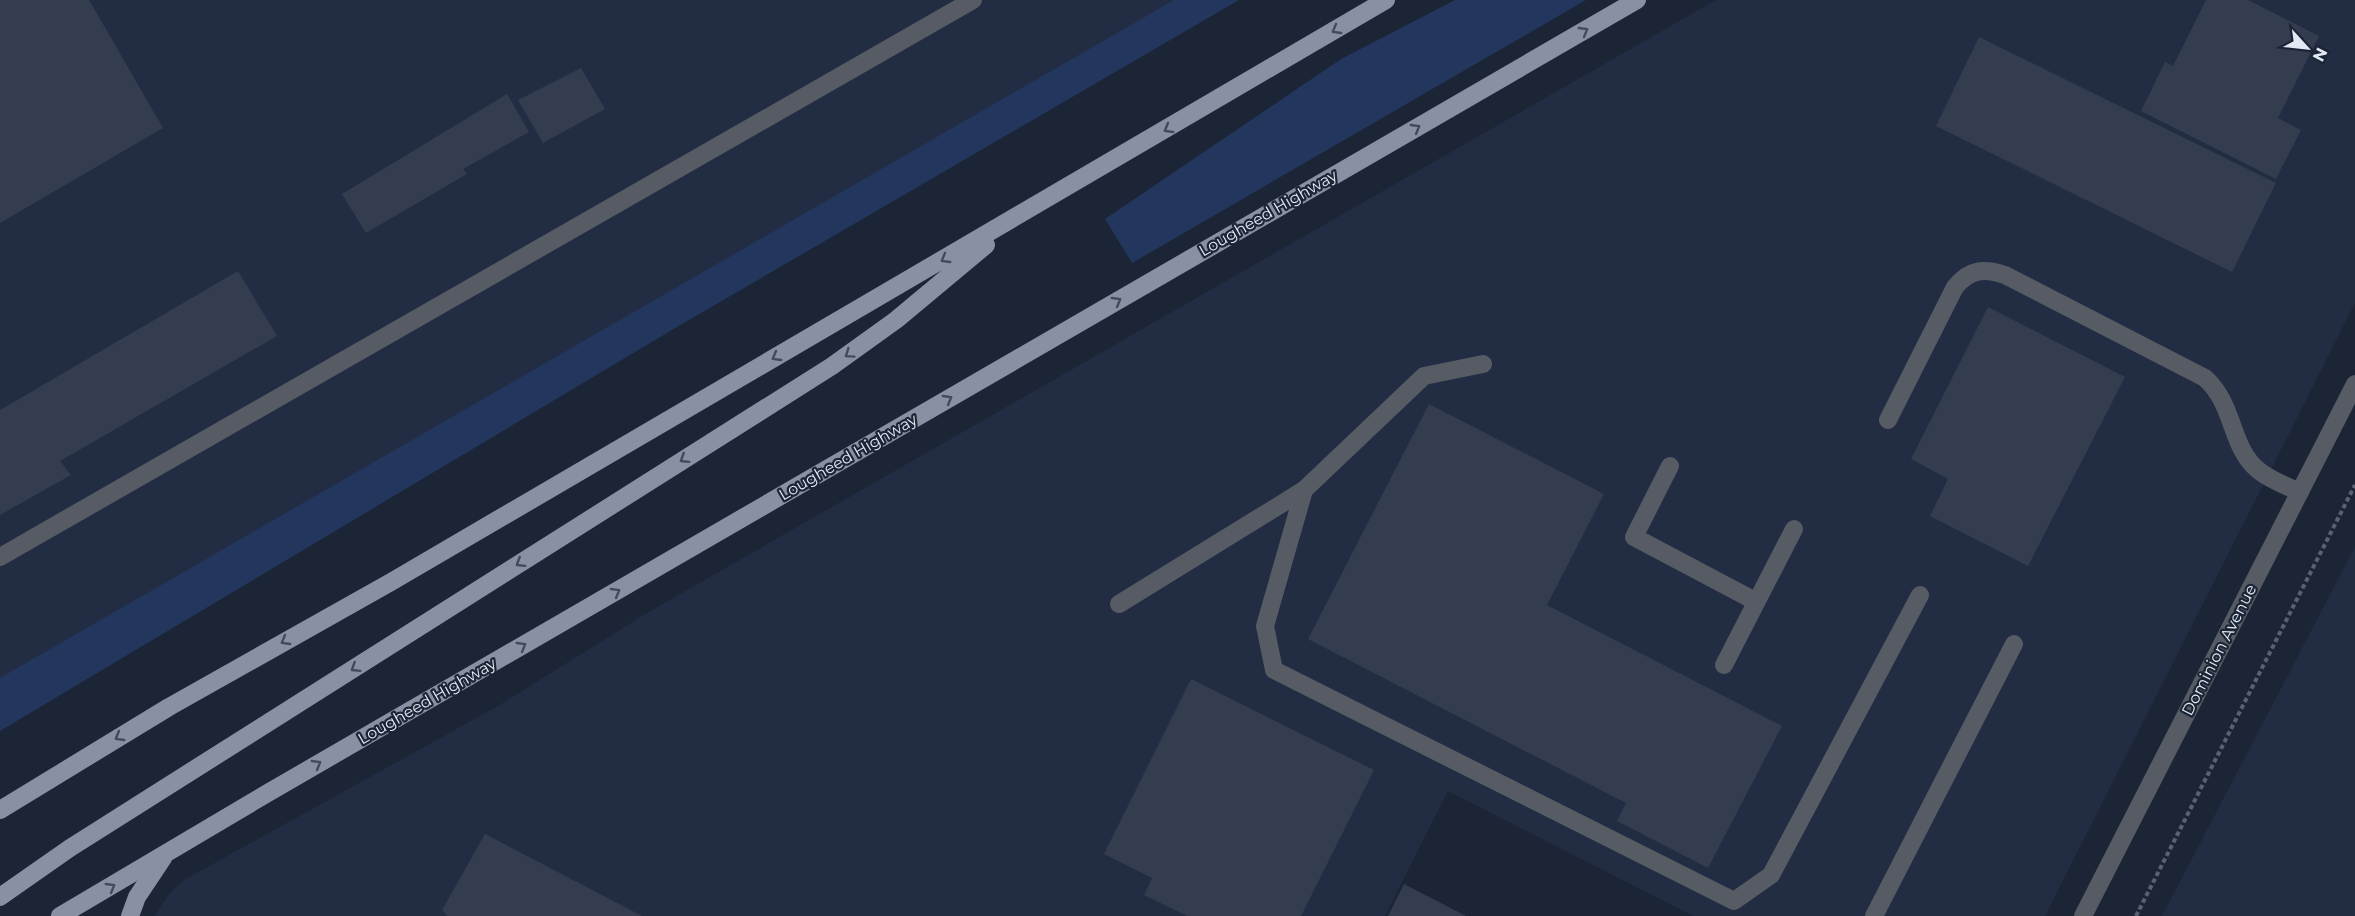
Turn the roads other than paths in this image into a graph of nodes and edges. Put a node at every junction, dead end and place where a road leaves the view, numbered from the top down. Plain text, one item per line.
1 (973, 0) edge
2 (1386, 0) edge
3 (1637, 0) edge
4 (1023, 214) junction
5 (1483, 364) dead end
6 (2355, 384) edge
7 (1888, 420) dead end
8 (1670, 466) dead end
9 (1304, 490) junction
10 (2300, 492) junction
11 (1794, 529) dead end
12 (0, 557) edge
13 (1920, 595) dead end
14 (1755, 601) junction
15 (1119, 603) dead end
16 (2014, 644) dead end
17 (1724, 665) dead end
18 (0, 810) edge
19 (165, 855) junction
20 (0, 897) edge
21 (60, 916) edge
22 (130, 916) edge
23 (1874, 916) edge
24 (2083, 916) edge

1 - 12 street
2 -> 4 main road
19 -> 3 main road, Lougheed Highway
4 -> 18 main road
4 -> 20 main road
5 - 9 street
6 - 10 street, Dominion Avenue
7 - 10 street
8 - 14 street
9 - 13 street
9 - 15 street
10 - 24 street, Dominion Avenue
11 - 14 street
14 - 17 street
16 - 23 street
21 -> 19 main road, Lougheed Highway
19 - 22 main road

